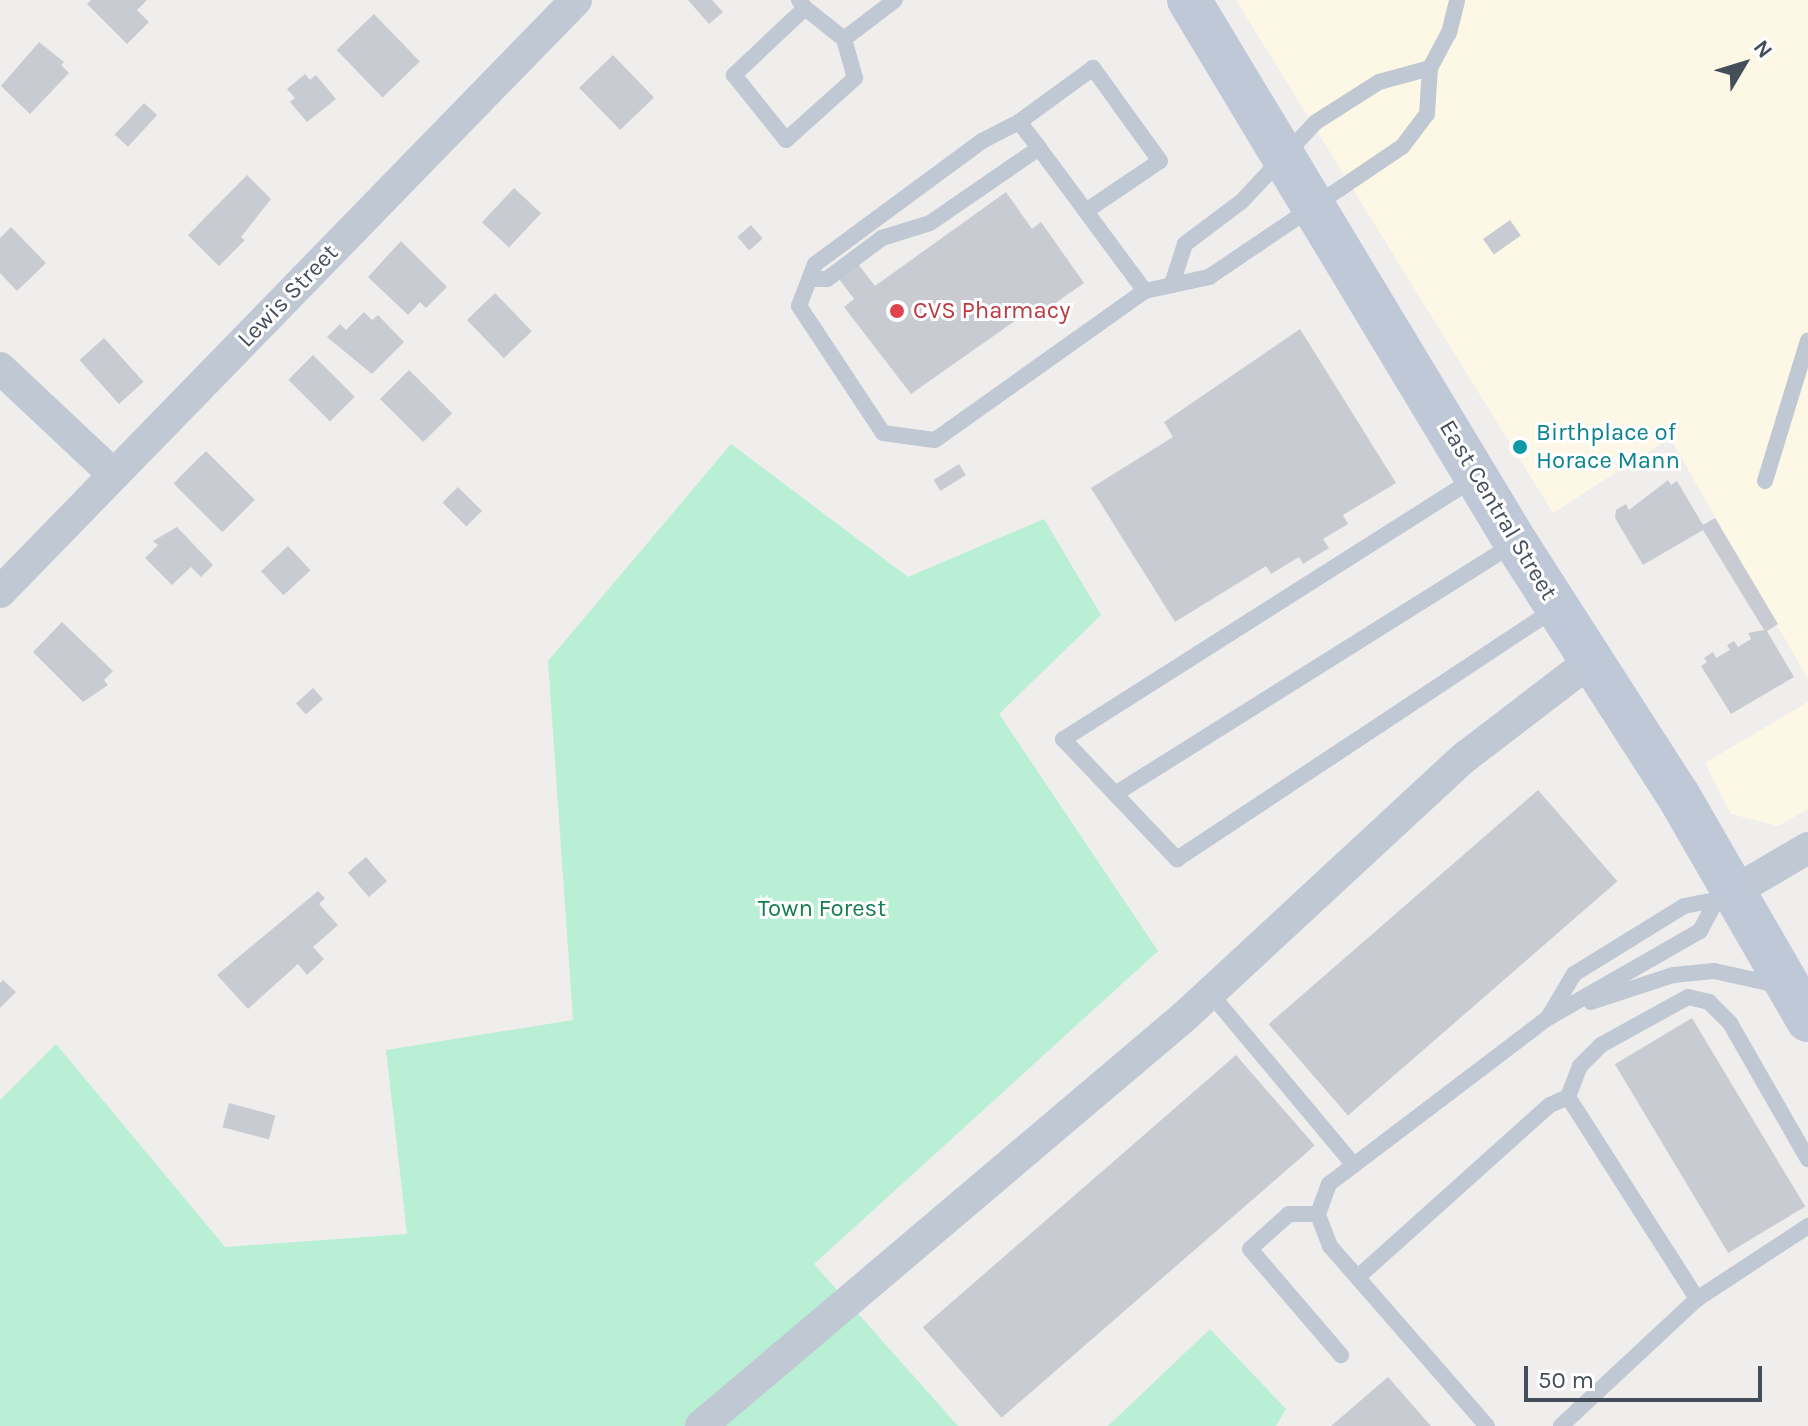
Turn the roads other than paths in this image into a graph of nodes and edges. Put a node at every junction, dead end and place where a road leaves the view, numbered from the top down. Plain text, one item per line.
1 (576, 0) edge
2 (895, 0) edge
3 (1189, 0) edge
4 (1457, 0) edge
5 (802, 4) edge
6 (844, 39) junction
7 (1430, 68) junction
8 (1019, 122) junction
9 (1039, 148) junction
10 (1284, 152) junction
11 (1316, 204) junction
12 (1086, 211) junction
13 (813, 279) junction
14 (1172, 284) junction
15 (1145, 291) junction
16 (1808, 340) edge
17 (0, 368) edge
18 (114, 475) junction
19 (1477, 477) junction
20 (1765, 481) dead end
21 (1516, 543) junction
22 (0, 592) edge
23 (1557, 608) junction
24 (1592, 660) junction
25 (1115, 794) junction
26 (1808, 848) edge
27 (1725, 896) junction
28 (1210, 993) junction
29 (1799, 1004) edge
30 (1548, 1018) junction
31 (1568, 1097) junction
32 (1808, 1159) edge
33 (1354, 1165) junction
34 (1318, 1214) junction
35 (1808, 1226) edge
36 (1358, 1277) junction
37 (1697, 1299) junction
38 (1341, 1355) dead end
39 (701, 1426) edge
40 (1487, 1426) edge
41 (1561, 1426) edge

1 - 18 street, Lewis Street
2 - 6 lane
3 - 10 main road, East Central Street
4 - 7 lane
5 - 6 lane
5 - 6 lane
7 - 10 lane
7 - 11 lane
8 - 9 lane
8 - 12 lane
8 - 13 lane
9 - 12 lane
9 - 13 lane
10 - 11 main road, East Central Street
10 - 14 lane
11 - 14 lane
11 - 19 main road, East Central Street
12 - 15 lane
13 - 15 lane
14 - 15 lane
16 - 20 lane
17 - 18 street
18 - 22 street, Lewis Street
19 - 21 main road, East Central Street
19 - 25 lane
21 - 23 main road, East Central Street
21 - 25 lane
23 - 24 main road, East Central Street
23 - 25 lane
24 - 27 main road, East Central Street
24 - 28 street
26 - 27 street
27 - 29 main road, East Central Street
27 - 30 lane
27 - 30 lane
28 - 33 lane
28 - 39 street
29 - 30 lane
30 - 33 lane
31 - 32 lane
31 - 36 lane
31 - 37 lane
33 - 34 lane
34 - 36 lane
34 - 38 lane
35 - 37 lane
36 - 40 lane
37 - 41 lane

